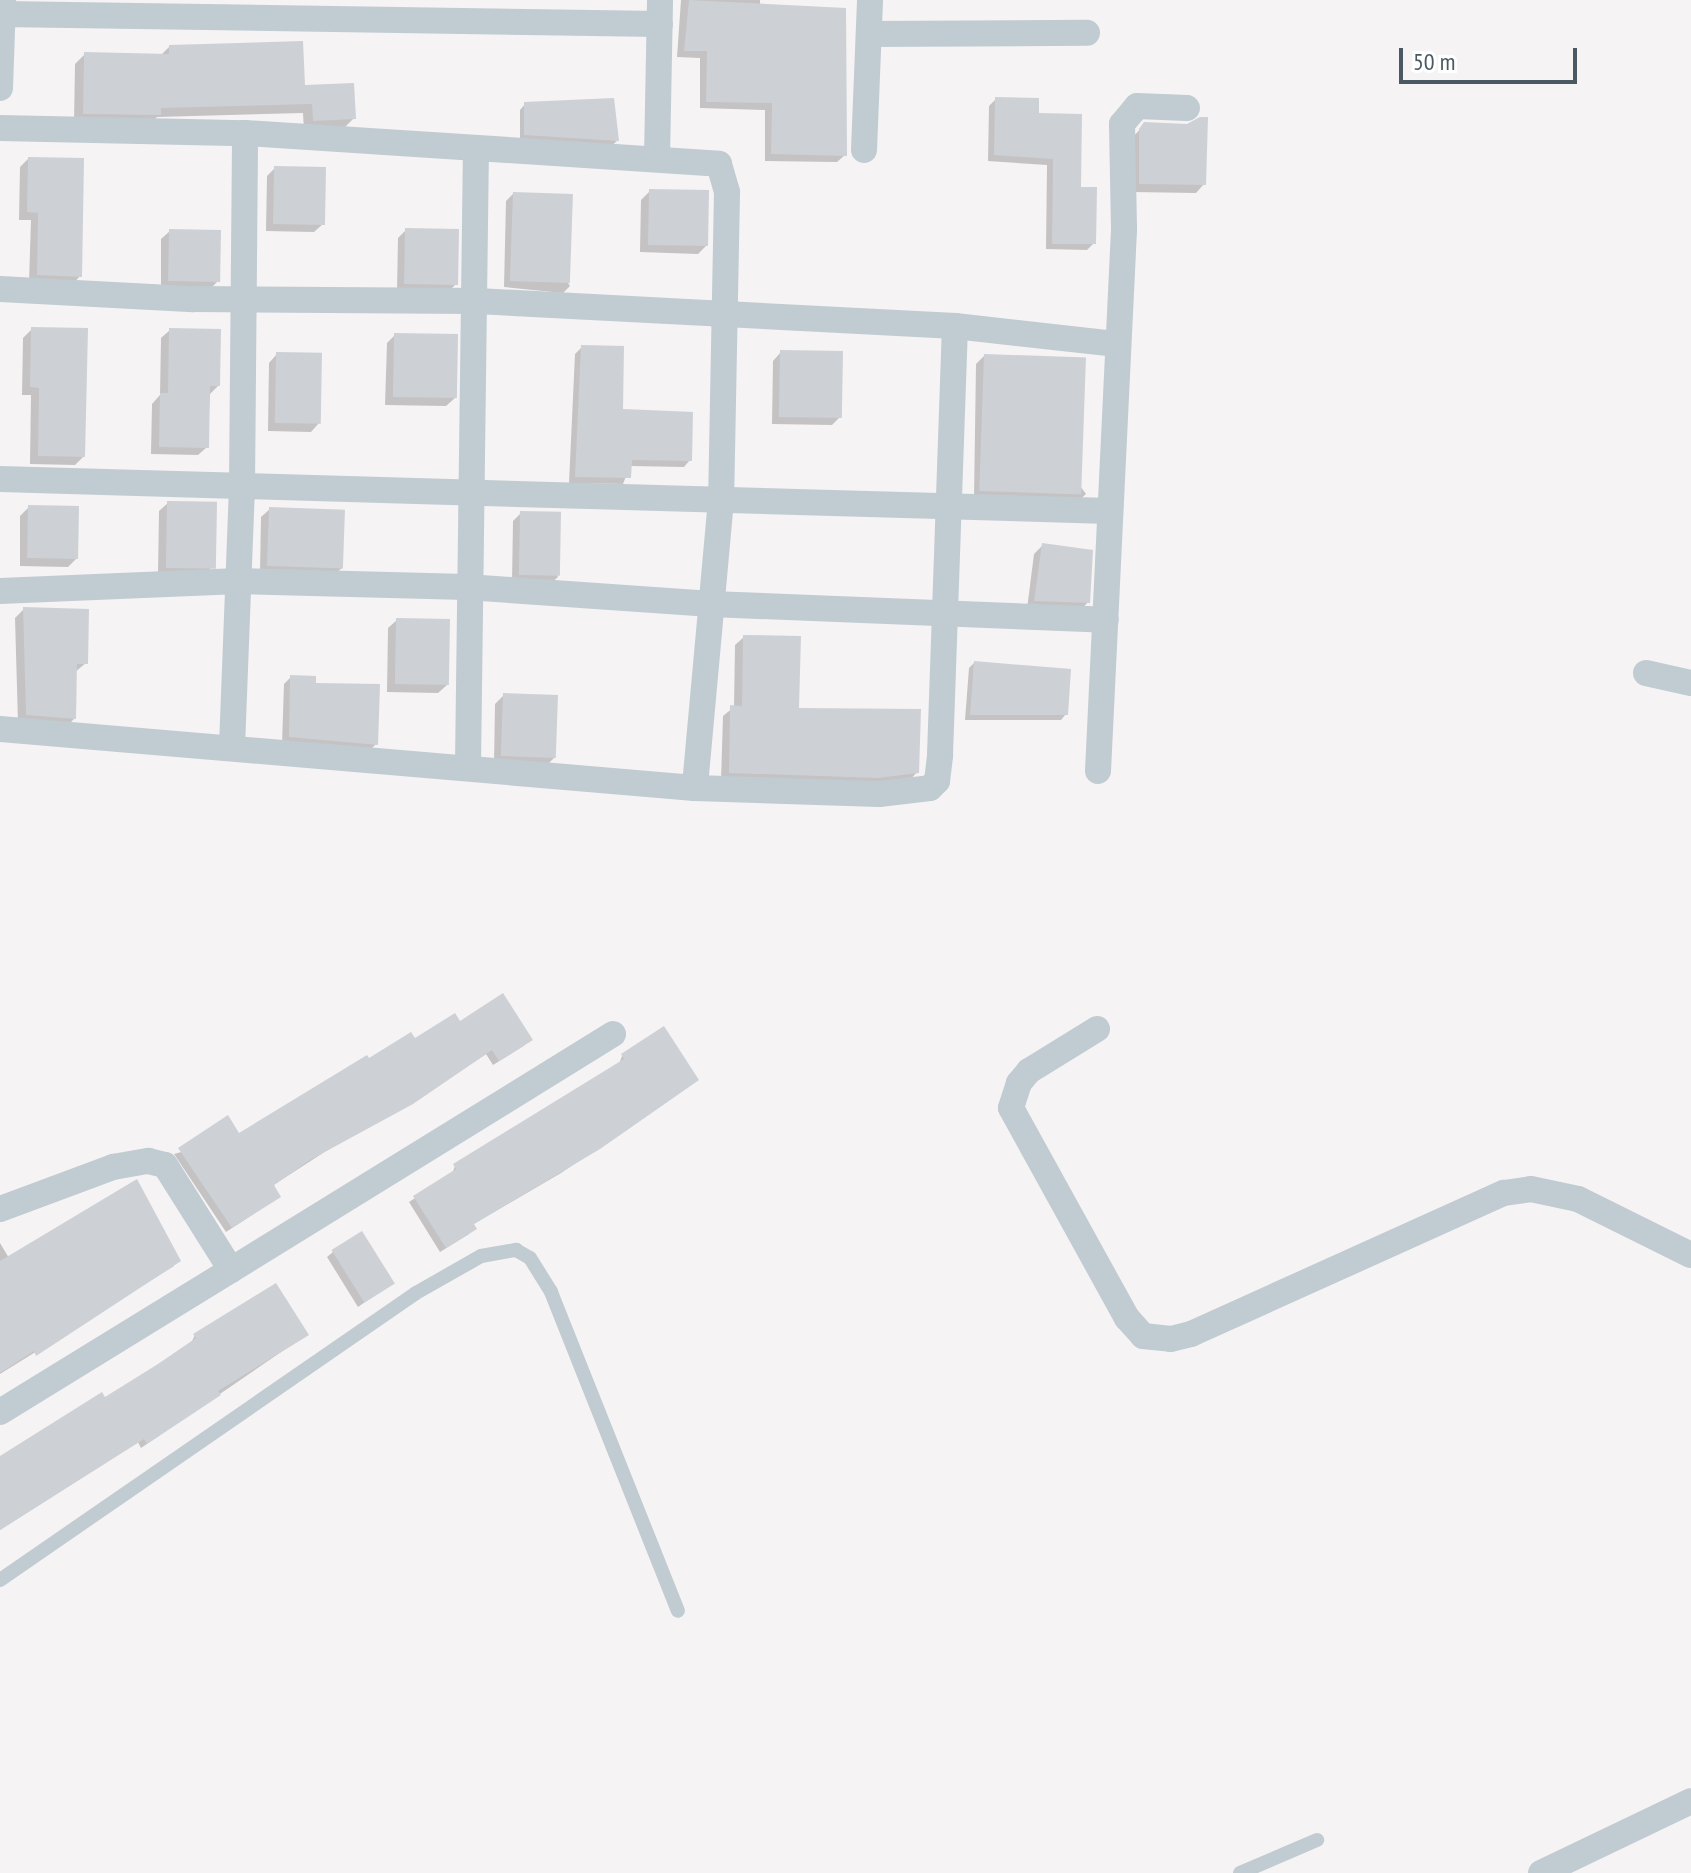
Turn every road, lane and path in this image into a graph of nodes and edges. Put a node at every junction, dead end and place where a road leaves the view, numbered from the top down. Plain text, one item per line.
1 (870, 0) edge
2 (2, 7) edge
3 (660, 12) edge
4 (1087, 33) dead end
5 (869, 34) junction
6 (0, 88) edge
7 (1187, 108) dead end
8 (0, 128) edge
9 (245, 133) junction
10 (476, 148) junction
11 (864, 150) dead end
12 (657, 158) junction
13 (0, 289) edge
14 (241, 300) junction
15 (477, 301) junction
16 (722, 315) junction
17 (955, 326) junction
18 (1115, 344) junction
19 (0, 479) edge
20 (242, 486) junction
21 (472, 493) junction
22 (721, 500) junction
23 (947, 506) junction
24 (1110, 511) junction
25 (239, 581) junction
26 (467, 587) junction
27 (0, 591) edge
28 (711, 604) junction
29 (946, 614) junction
30 (1106, 620) junction
31 (1646, 673) dead end
32 (1691, 683) edge
33 (0, 729) edge
34 (232, 747) junction
35 (468, 765) junction
36 (1098, 771) dead end
37 (695, 788) junction
38 (1097, 1029) dead end
39 (613, 1034) dead end
40 (0, 1209) edge
41 (1691, 1255) edge
42 (231, 1270) junction
43 (0, 1412) edge
44 (0, 1580) edge
45 (678, 1611) dead end
46 (1691, 1801) edge
47 (1317, 1840) dead end
48 (1240, 1873) edge
49 (1541, 1873) edge

1 - 5 street
2 - 3 street
2 - 6 street
3 - 12 street
4 - 5 street
5 - 11 street
7 - 18 street
8 - 9 street
9 - 10 street
9 - 14 street
10 - 12 street
10 - 15 street
12 - 16 street
13 - 14 street
14 - 15 street
14 - 20 street
15 - 16 street
15 - 21 street
16 - 17 street
16 - 22 street
17 - 18 street
17 - 23 street
18 - 24 street
19 - 20 street
20 - 21 street
20 - 25 street
21 - 22 street
21 - 26 street
22 - 23 street
22 - 28 street
23 - 24 street
23 - 29 street
24 - 30 street
25 - 26 street
25 - 27 street
25 - 34 street
26 - 28 street
26 - 35 street
28 - 29 street
28 - 37 street
29 - 30 street
29 - 37 street
30 - 36 street
31 - 32 street
33 - 34 street
34 - 35 street
35 - 37 street
38 - 41 street
39 - 42 street
40 - 42 street
42 - 43 street
44 - 45 lane
46 - 49 street
47 - 48 lane

